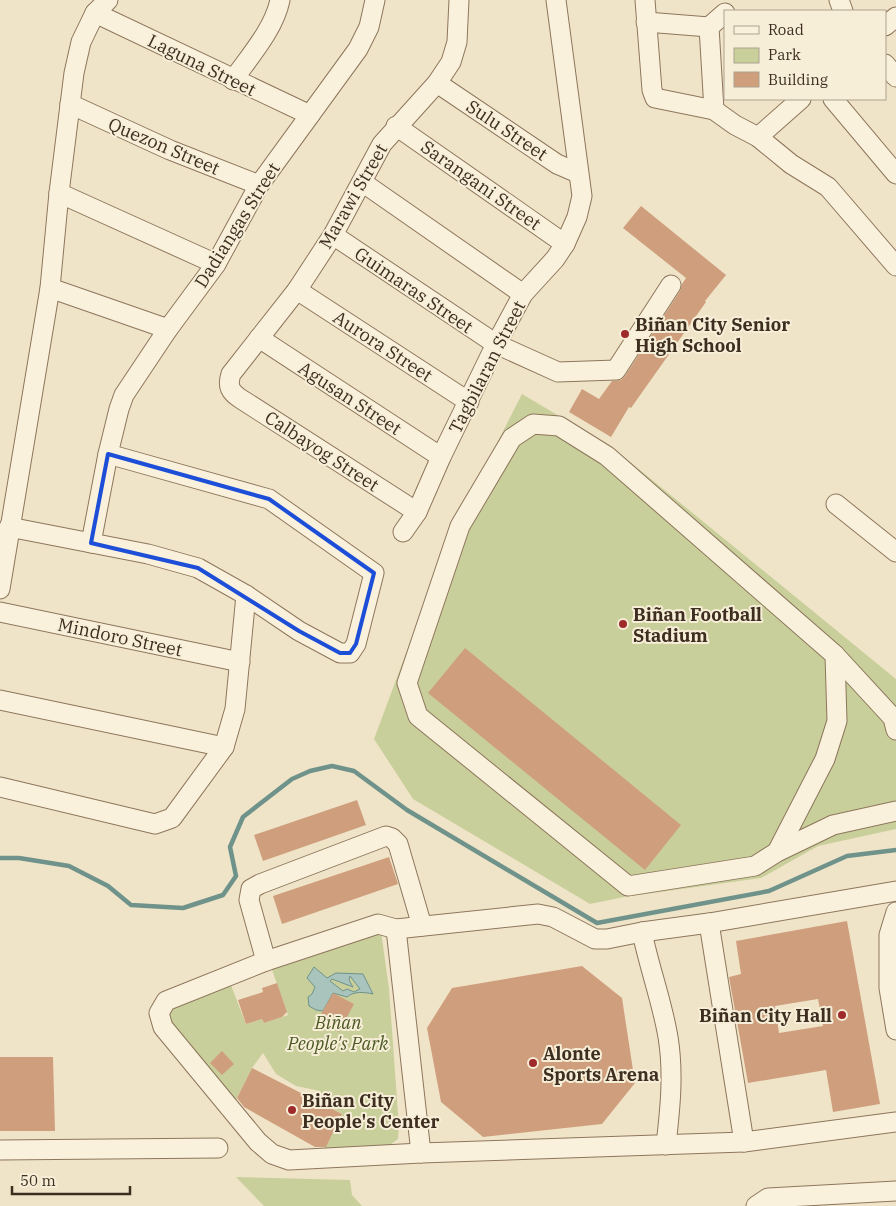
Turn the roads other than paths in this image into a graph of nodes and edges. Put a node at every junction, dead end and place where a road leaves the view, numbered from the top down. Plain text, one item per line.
1 (280, 0) edge
2 (375, 0) edge
3 (459, 0) edge
4 (556, 0) edge
5 (645, 0) edge
6 (102, 7) edge
7 (727, 10) edge
8 (738, 10) edge
9 (724, 13) edge
10 (896, 17) edge
11 (646, 22) junction
12 (886, 25) edge
13 (709, 27) junction
14 (886, 65) edge
15 (896, 77) edge
16 (233, 80) junction
17 (438, 83) junction
18 (800, 100) edge
19 (834, 100) edge
20 (70, 104) junction
21 (714, 110) junction
22 (310, 115) junction
23 (396, 126) junction
24 (758, 137) junction
25 (578, 173) junction
26 (896, 174) edge
27 (362, 182) junction
28 (258, 185) junction
29 (59, 193) junction
30 (332, 235) junction
31 (565, 244) junction
32 (216, 264) junction
33 (896, 266) edge
34 (671, 285) dead end
35 (50, 288) junction
36 (297, 290) junction
37 (524, 294) junction
38 (168, 329) junction
39 (259, 338) junction
40 (496, 344) junction
41 (229, 388) joint
42 (469, 402) junction
43 (108, 454) junction
44 (441, 457) junction
45 (836, 504) dead end
46 (417, 512) junction
47 (9, 527) junction
48 (403, 532) dead end
49 (91, 543) junction
50 (896, 552) edge
51 (0, 588) edge
52 (246, 595) junction
53 (0, 612) edge
54 (835, 654) junction
55 (240, 662) junction
56 (0, 700) edge
57 (896, 730) edge
58 (224, 747) junction
59 (0, 787) edge
60 (896, 811) edge
61 (777, 852) junction
62 (896, 892) edge
63 (896, 912) edge
64 (709, 923) junction
65 (422, 926) junction
66 (396, 929) junction
67 (642, 932) junction
68 (266, 961) junction
69 (896, 1030) edge
70 (896, 1122) edge
71 (744, 1142) junction
72 (666, 1145) junction
73 (218, 1148) dead end
74 (0, 1150) edge
75 (421, 1153) junction
76 (896, 1191) edge
77 (756, 1206) edge

1 - 16 street
2 - 22 street, Dadiangas Street
3 - 17 street, Marawi Street
4 - 25 street, Tagbilaran Street
5 - 11 street
6 - 16 street, Laguna Street
6 - 20 street
7 - 8 street
9 - 13 street
10 - 12 street
11 - 13 street
11 - 21 street
13 - 21 street
14 - 15 street
16 - 22 street, Laguna Street
17 - 23 street, Marawi Street
17 - 25 street, Sulu Street
18 - 24 street
19 - 26 street
20 - 28 street, Quezon Street
20 - 29 street
21 - 24 street
22 - 28 street, Dadiangas Street
23 - 27 street, Marawi Street
23 - 31 street, Sarangani Street
24 - 33 street
25 - 31 street, Tagbilaran Street
27 - 30 street, Marawi Street
27 - 37 street
28 - 32 street, Dadiangas Street
29 - 32 street
29 - 35 street
30 - 36 street, Marawi Street
30 - 40 street, Guimaras Street
31 - 37 street, Tagbilaran Street
32 - 38 street, Dadiangas Street
34 - 40 street, Guimaras Street
35 - 38 street
35 - 47 street
36 - 39 street, Marawi Street
36 - 42 street, Aurora Street
37 - 40 street, Tagbilaran Street
38 - 43 street, Dadiangas Street
39 - 41 street, Marawi Street
39 - 44 street, Agusan Street
40 - 42 street, Tagbilaran Street
41 - 46 street, Calbayog Street
42 - 44 street, Tagbilaran Street
43 - 49 street, Dadiangas Street
43 - 52 street
44 - 46 street, Tagbilaran Street
45 - 50 street
46 - 48 street, Tagbilaran Street
47 - 49 street
47 - 51 street
49 - 52 street
52 - 55 street
53 - 55 street, Mindoro Street
54 - 57 street
54 - 61 street
54 - 61 street
55 - 58 street
56 - 58 street
58 - 59 street
60 - 61 street
62 - 64 street
63 - 69 street
64 - 67 street
64 - 71 street
65 - 66 street
65 - 67 street
65 - 68 street
66 - 68 street
66 - 75 street
67 - 72 street
68 - 75 street
70 - 71 street
71 - 72 street
72 - 75 street
73 - 74 street
76 - 77 street

